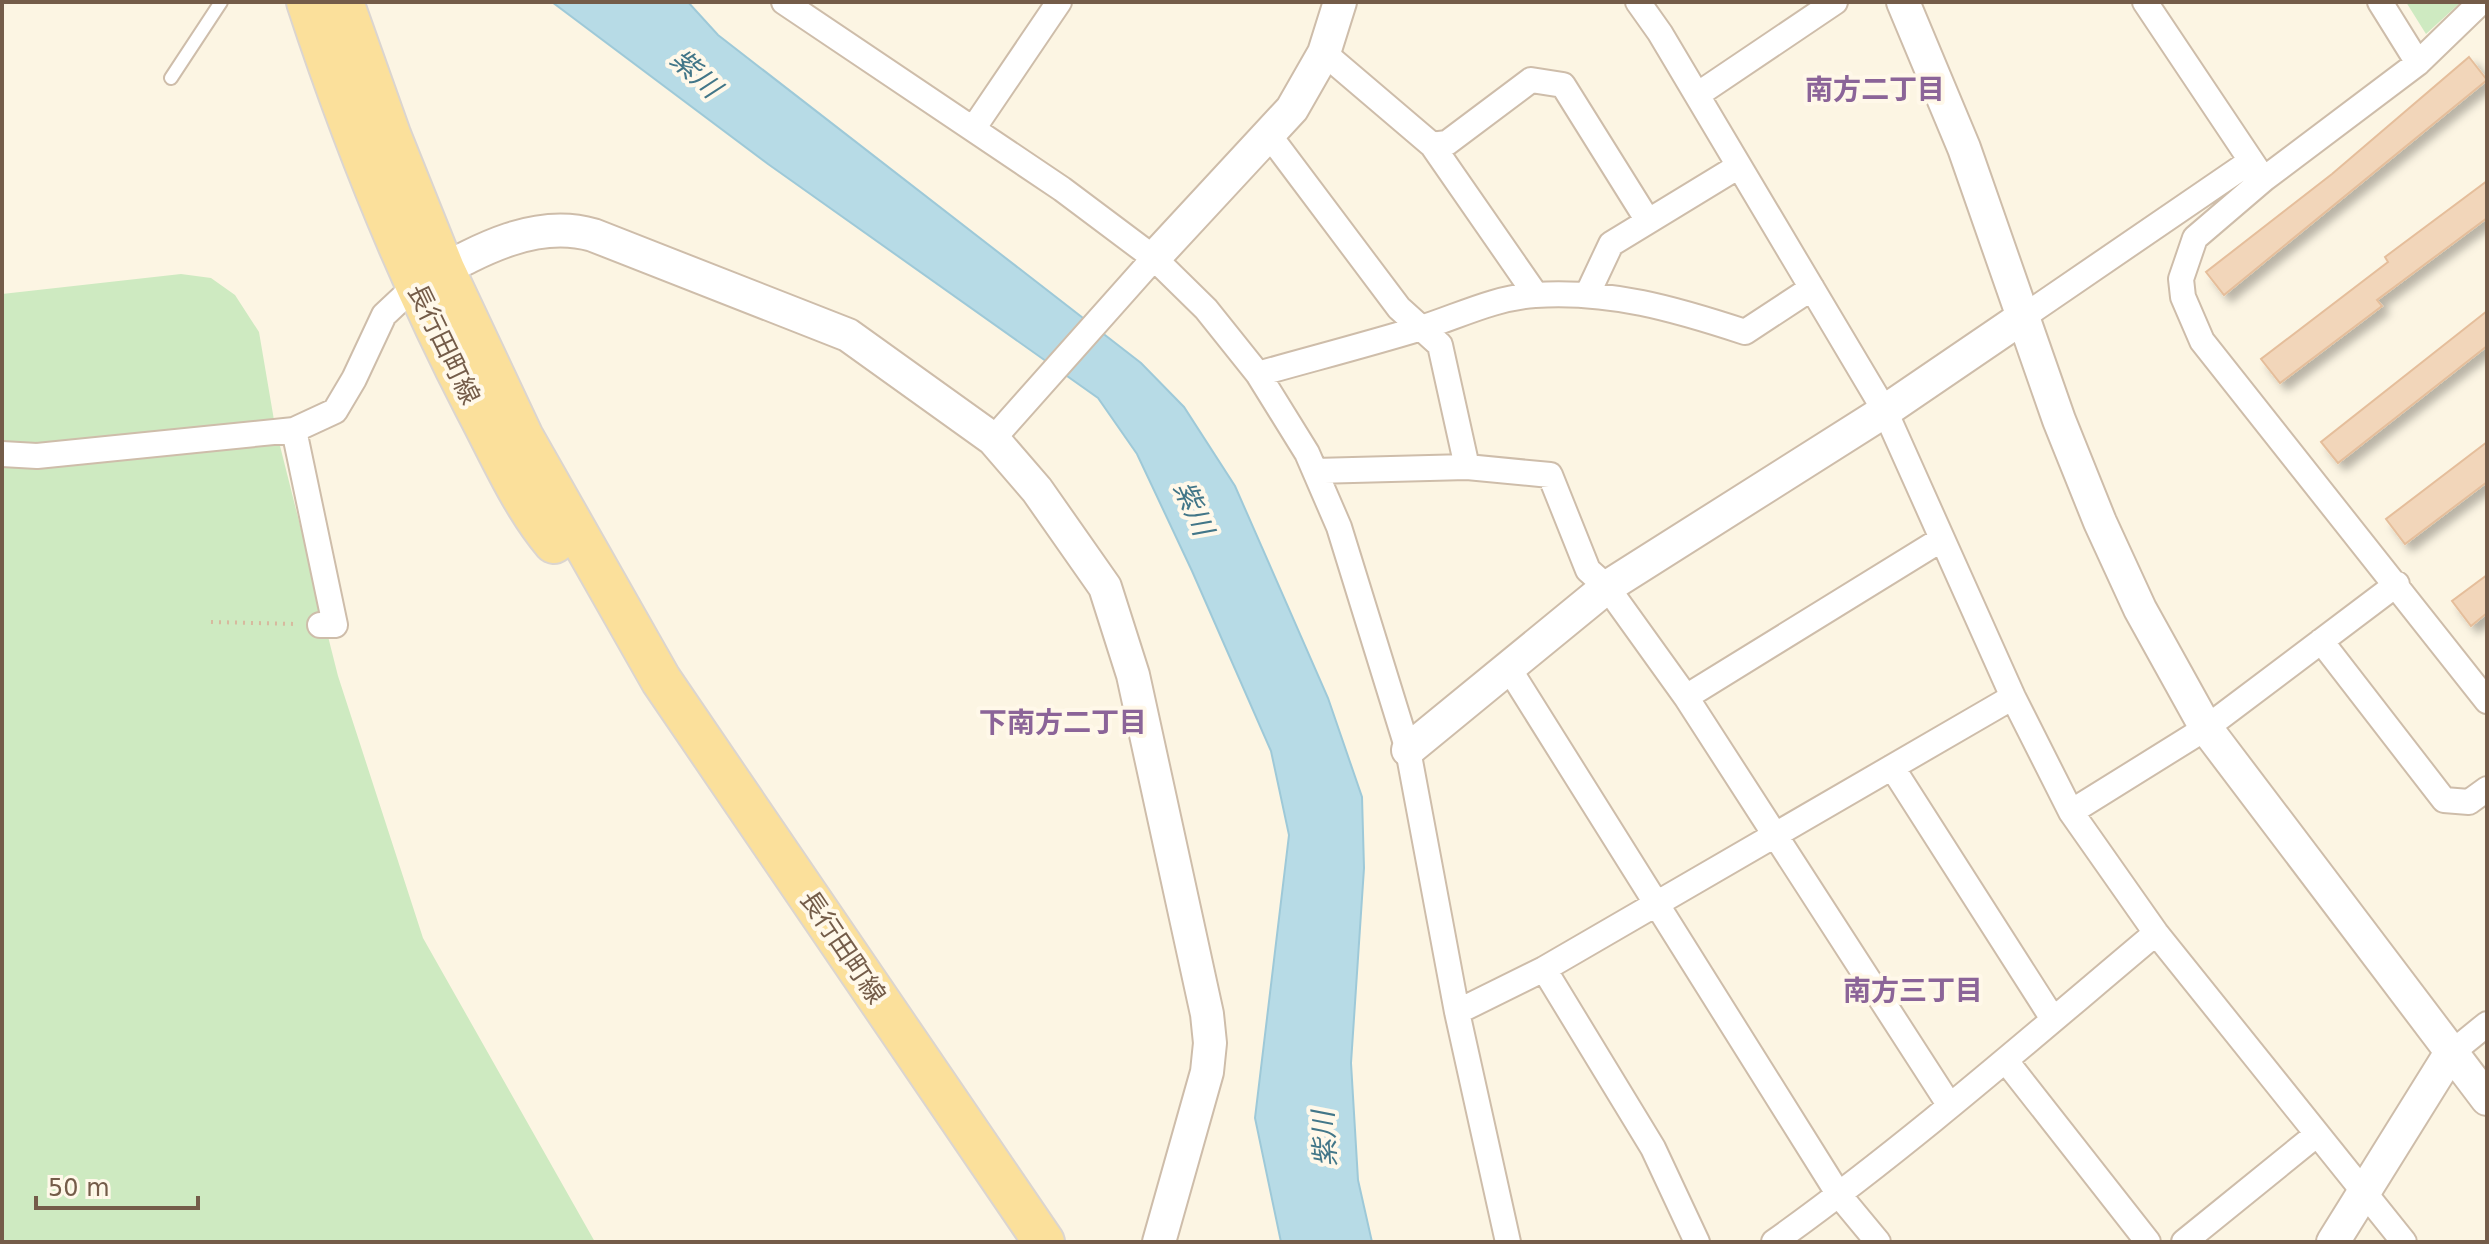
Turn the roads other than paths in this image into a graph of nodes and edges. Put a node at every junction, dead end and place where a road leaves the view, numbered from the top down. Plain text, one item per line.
1 (221, 2) edge
2 (307, 2) edge
3 (343, 2) edge
4 (1059, 2) edge
5 (1340, 2) edge
6 (1638, 2) edge
7 (1835, 2) edge
8 (1903, 2) edge
9 (2145, 2) edge
10 (2380, 2) edge
11 (2481, 2) edge
12 (787, 3) edge
13 (1324, 53) junction
14 (2418, 63) junction
15 (171, 78) dead end
16 (1697, 95) junction
17 (973, 129) junction
18 (1269, 135) junction
19 (1432, 145) junction
20 (1739, 166) junction
21 (2257, 170) junction
22 (1648, 221) junction
23 (1154, 258) junction
24 (430, 278) junction
25 (1812, 288) junction
26 (1536, 295) junction
27 (1587, 295) junction
28 (2023, 317) junction
29 (1421, 328) junction
30 (1258, 374) junction
31 (1885, 411) junction
32 (294, 430) junction
33 (993, 439) junction
34 (2, 454) edge
35 (1467, 467) junction
36 (1315, 471) junction
37 (1942, 539) junction
38 (2397, 584) junction
39 (1607, 587) junction
40 (320, 625) road end
41 (2321, 641) junction
42 (1508, 667) junction
43 (1686, 697) junction
44 (2013, 697) junction
45 (2487, 701) edge
46 (2206, 728) junction
47 (1408, 750) junction
48 (1892, 767) junction
49 (2487, 789) edge
50 (2071, 812) junction
51 (1775, 835) junction
52 (1658, 903) junction
53 (2156, 933) junction
54 (1544, 969) junction
55 (1457, 1012) junction
56 (2053, 1019) junction
57 (2487, 1024) edge
58 (2450, 1054) junction
59 (2006, 1061) junction
60 (2487, 1099) edge
61 (1950, 1106) junction
62 (2316, 1135) junction
63 (2365, 1192) junction
64 (1839, 1195) junction
65 (1044, 1242) edge
66 (1159, 1242) edge
67 (1508, 1242) edge
68 (1697, 1242) edge
69 (1774, 1242) edge
70 (1878, 1242) edge
71 (2148, 1242) edge
72 (2184, 1242) edge
73 (2333, 1242) edge
74 (2404, 1242) edge

1 - 15 lane
2 - 24 main road, 長行田町線
3 - 24 main road, 長行田町線
4 - 17 street
5 - 13 street
6 - 16 street
7 - 16 street
8 - 28 street
9 - 21 street
10 - 14 street
11 - 14 street
12 - 17 street
13 - 18 street
13 - 19 street
14 - 21 street
16 - 20 street
17 - 23 street
18 - 23 street
18 - 29 street
19 - 22 street
19 - 26 street
20 - 22 street
20 - 25 street
21 - 28 street
21 - 38 street
22 - 27 street
23 - 30 street
23 - 33 street
24 - 32 street
24 - 33 street
24 - 65 main road, 長行田町線
25 - 27 street
25 - 31 street
26 - 27 street
26 - 29 street
28 - 31 street
28 - 46 street
29 - 30 street
29 - 35 street
30 - 36 street
31 - 37 street
31 - 39 street
32 - 34 street
32 - 40 street
33 - 66 street
35 - 36 street
35 - 39 street
36 - 47 street
37 - 43 street
37 - 44 street
38 - 41 street
38 - 45 street
39 - 42 street
39 - 43 street
41 - 46 street
41 - 49 street
42 - 47 street
42 - 52 street
43 - 51 street
44 - 48 street
44 - 50 street
46 - 50 street
46 - 58 street
47 - 55 street
48 - 51 street
48 - 56 street
50 - 53 street
51 - 52 street
51 - 61 street
52 - 54 street
52 - 64 street
53 - 56 street
53 - 62 street
54 - 55 street
54 - 68 street
55 - 67 street
56 - 59 street
57 - 58 street
58 - 60 street
58 - 63 street
59 - 61 street
59 - 71 street
61 - 64 street
62 - 63 street
62 - 72 street
63 - 73 street
63 - 74 street
64 - 69 street
64 - 70 street

